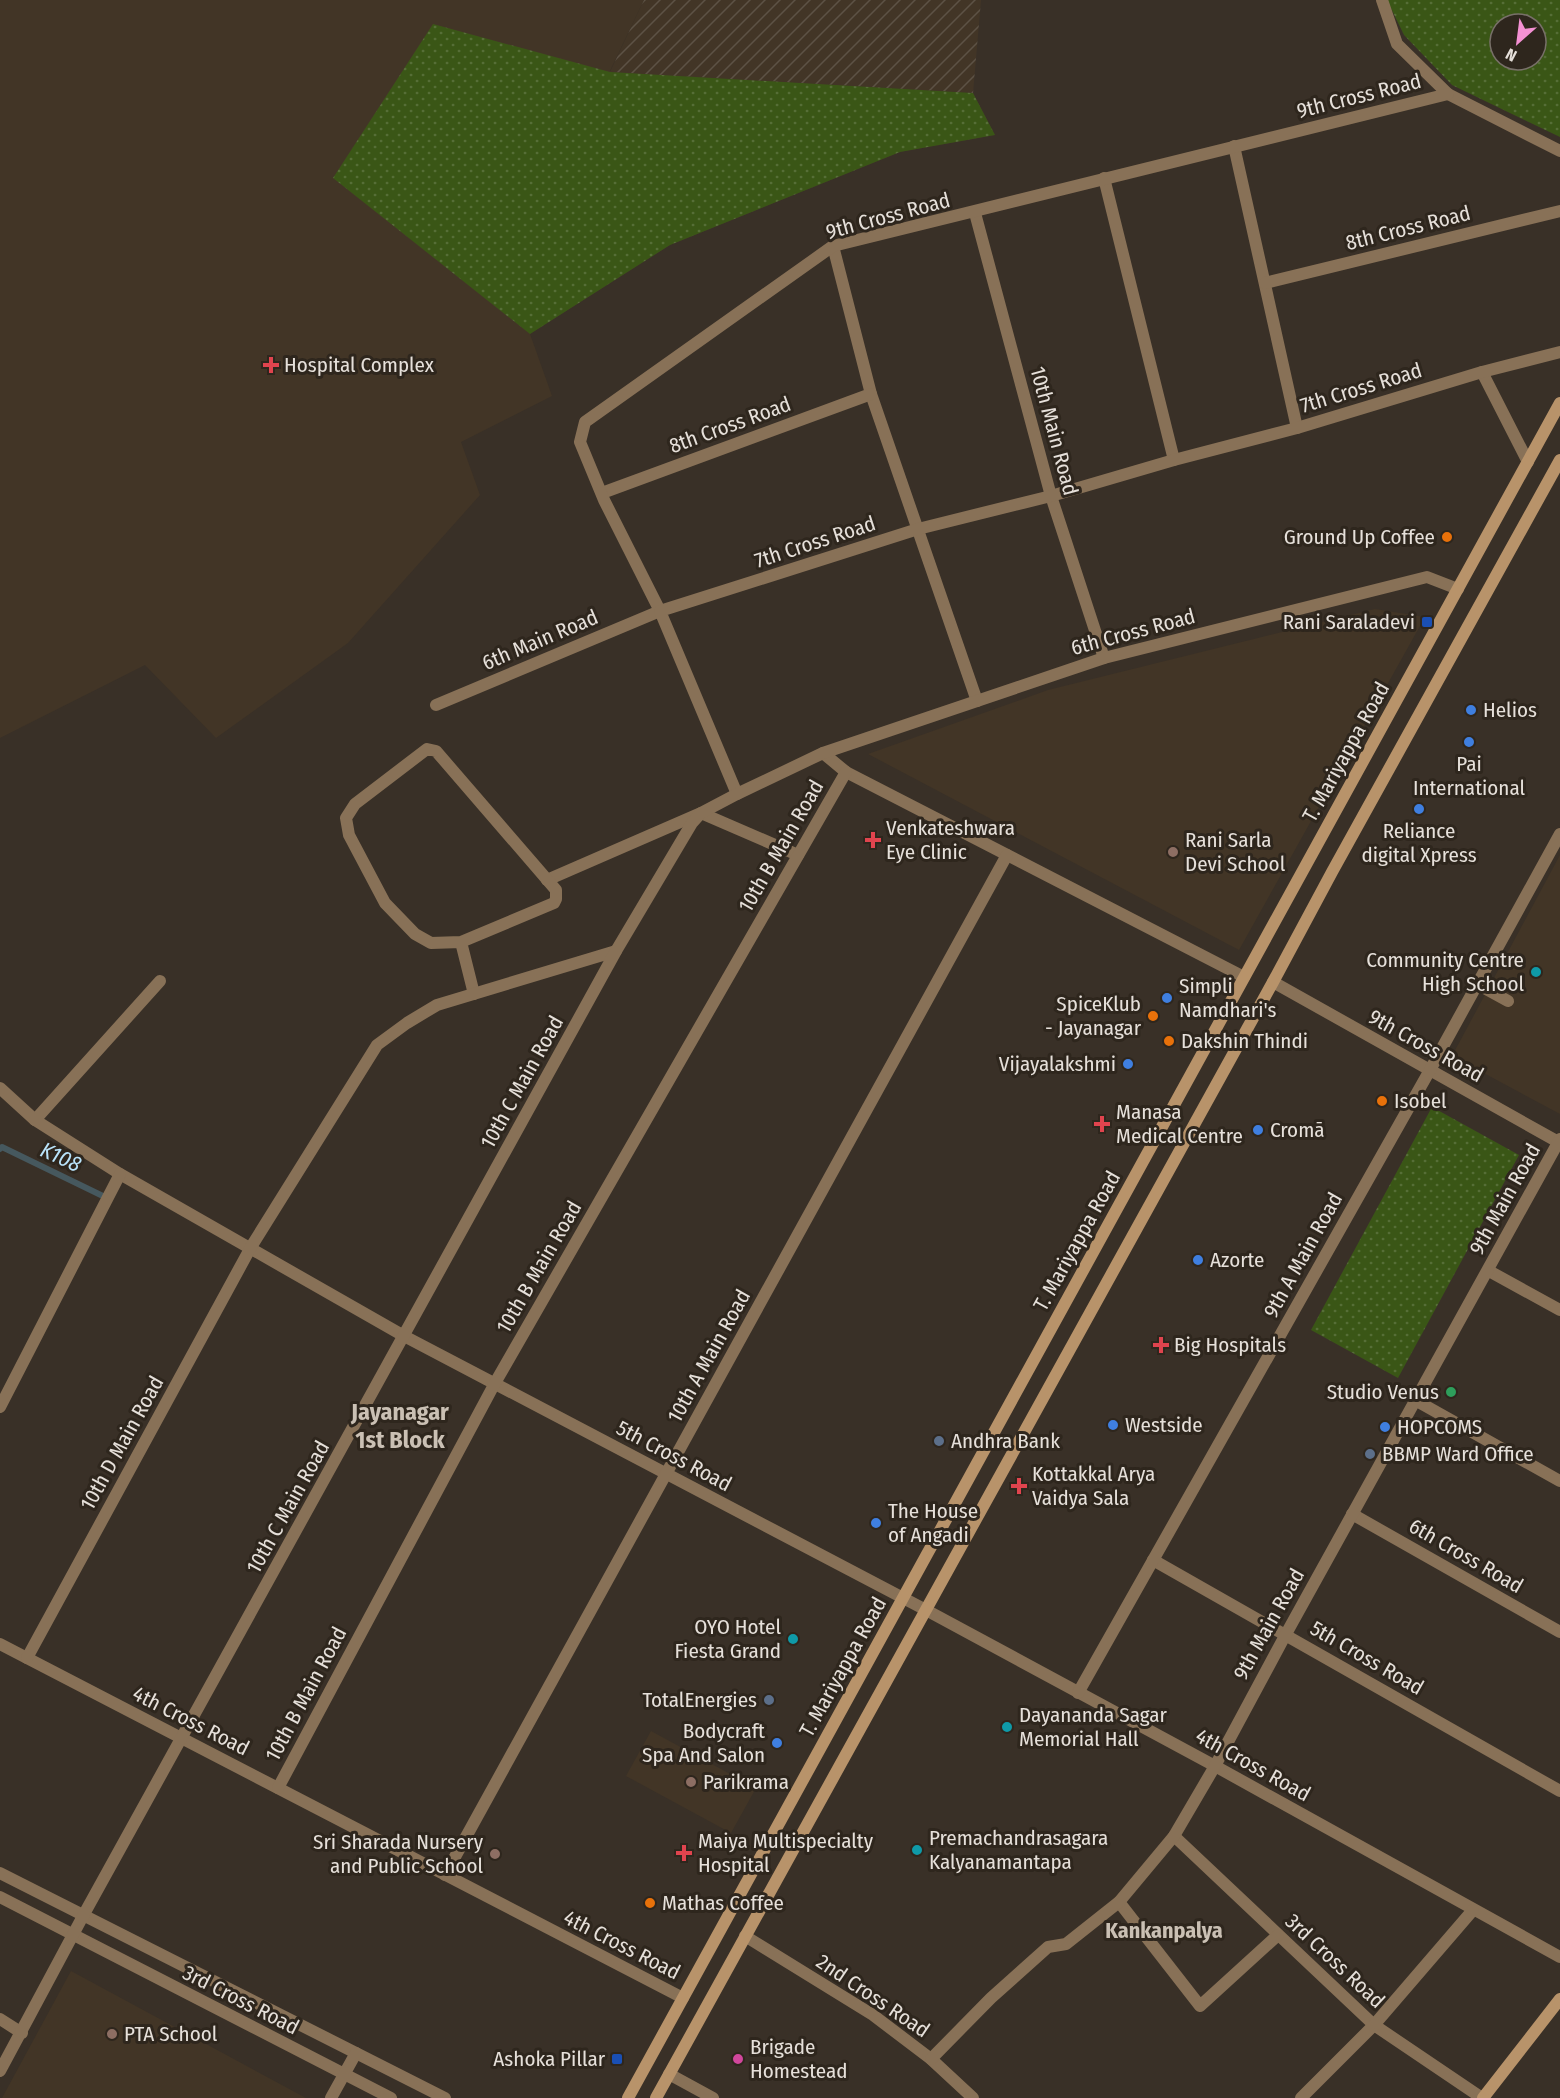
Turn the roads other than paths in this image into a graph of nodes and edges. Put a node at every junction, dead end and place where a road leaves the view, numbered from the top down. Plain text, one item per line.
1 (1383, 0) edge
2 (1448, 94) junction
3 (1234, 146) junction
4 (1560, 151) edge
5 (1104, 178) junction
6 (1560, 211) edge
7 (975, 213) junction
8 (833, 246) junction
9 (1265, 283) junction
10 (1560, 352) edge
11 (1482, 372) junction
12 (871, 394) junction
13 (1560, 403) edge
14 (1297, 428) junction
15 (1174, 460) junction
16 (1560, 460) edge
17 (1528, 462) junction
18 (602, 493) junction
19 (1051, 496) junction
20 (918, 530) junction
21 (1458, 589) junction
22 (660, 611) junction
23 (1104, 658) junction
24 (977, 701) junction
25 (436, 705) dead end
26 (823, 753) junction
27 (846, 772) junction
28 (737, 794) junction
29 (701, 813) junction
30 (1560, 834) edge
31 (798, 855) junction
32 (1007, 855) junction
33 (547, 880) junction
34 (461, 942) junction
35 (616, 951) junction
36 (1244, 977) junction
37 (160, 981) dead end
38 (1274, 982) junction
39 (1477, 984) junction
40 (474, 994) junction
41 (1508, 1001) dead end
42 (1430, 1070) junction
43 (0, 1088) edge
44 (35, 1120) junction
45 (1559, 1142) edge
46 (120, 1174) junction
47 (251, 1247) junction
48 (1489, 1271) junction
49 (1560, 1310) edge
50 (404, 1336) junction
51 (495, 1383) junction
52 (1415, 1400) junction
53 (0, 1407) edge
54 (667, 1474) junction
55 (1560, 1481) edge
56 (1352, 1514) junction
57 (1153, 1560) junction
58 (903, 1598) junction
59 (926, 1610) junction
60 (1560, 1632) edge
61 (1286, 1634) junction
62 (0, 1644) edge
63 (27, 1658) junction
64 (1078, 1694) junction
65 (182, 1739) junction
66 (1215, 1766) junction
67 (278, 1788) junction
68 (1560, 1791) edge
69 (1174, 1836) junction
70 (0, 1873) edge
71 (445, 1875) junction
72 (0, 1898) edge
73 (1119, 1902) junction
74 (1473, 1910) junction
75 (83, 1916) junction
76 (1278, 1935) junction
77 (72, 1936) junction
78 (745, 1936) junction
79 (1560, 1957) edge
80 (683, 1998) junction
81 (1560, 1999) edge
82 (0, 2019) edge
83 (1374, 2025) junction
84 (22, 2033) junction
85 (356, 2052) junction
86 (931, 2059) junction
87 (0, 2071) edge
88 (344, 2074) junction
89 (669, 2074) junction
90 (331, 2098) edge
91 (391, 2098) edge
92 (445, 2098) edge
93 (628, 2098) edge
94 (656, 2098) edge
95 (713, 2098) edge
96 (973, 2098) edge
97 (1300, 2098) edge
98 (1483, 2098) edge

1 - 2 street
2 - 3 street, 9th Cross Road
2 - 4 street
3 - 5 street, 9th Cross Road
3 - 9 street
5 - 7 street, 9th Cross Road
5 - 15 street
6 - 9 street, 8th Cross Road
7 - 8 street, 9th Cross Road
7 - 19 street, 10th Main Road
8 - 12 street
8 - 18 street, 9th Cross Road
9 - 14 street
10 - 11 street, 7th Cross Road
11 - 14 street, 7th Cross Road
11 - 17 street
12 - 18 street, 8th Cross Road
12 - 20 street
13 - 17 main road, T. Mariyappa Road
14 - 15 street, 7th Cross Road
15 - 19 street, 7th Cross Road
16 - 38 main road
17 - 21 main road, T. Mariyappa Road
18 - 22 street, 9th Cross Road
19 - 20 street, 7th Cross Road
19 - 23 street, 10th Main Road
20 - 22 street, 7th Cross Road
20 - 24 street
21 - 23 street, 6th Cross Road
21 - 36 main road, T. Mariyappa Road
22 - 25 street, 6th Main Road
22 - 28 street
23 - 24 street, 6th Cross Road
24 - 26 street, 6th Cross Road
26 - 27 street
26 - 28 street, 6th Cross Road
27 - 31 street, 10th B Main Road
27 - 32 street
28 - 29 street, 10th C Main Road
29 - 31 street
29 - 33 street
29 - 35 street, 10th C Main Road
30 - 39 street, 9th A Main Road
31 - 51 street, 10th B Main Road
32 - 36 street
32 - 54 street, 10th A Main Road
33 - 34 street
33 - 34 street
34 - 40 street
35 - 40 street, 10th D Main Road
35 - 50 street, 10th C Main Road
36 - 58 main road, T. Mariyappa Road
37 - 44 street
38 - 42 street, 9th Cross Road
38 - 59 main road
39 - 41 street
39 - 42 street, 9th A Main Road
40 - 47 street, 10th D Main Road
42 - 45 street, 9th Cross Road
42 - 57 street, 9th A Main Road
43 - 44 street, 5th Cross Road
44 - 46 street, 5th Cross Road
45 - 48 street, 9th Main Road
46 - 47 street, 5th Cross Road
46 - 53 street
47 - 50 street, 5th Cross Road
47 - 63 street, 10th D Main Road
48 - 49 street
48 - 52 street, 9th Main Road
50 - 51 street, 5th Cross Road
50 - 65 street, 10th C Main Road
51 - 54 street, 5th Cross Road
51 - 67 street, 10th B Main Road
52 - 55 street
52 - 56 street, 9th Main Road
54 - 58 street, 5th Cross Road
54 - 71 street, 10th A Main Road
56 - 60 street, 6th Cross Road
56 - 61 street, 9th Main Road
57 - 61 street, 5th Cross Road
57 - 64 street, 9th A Main Road
58 - 59 street, 5th Cross Road
58 - 80 main road, T. Mariyappa Road
59 - 64 street, 4th Cross Road
59 - 78 main road
61 - 66 street, 9th Main Road
61 - 68 street, 5th Cross Road
62 - 63 street, 4th Cross Road
63 - 65 street, 4th Cross Road
64 - 66 street, 4th Cross Road
65 - 67 street, 4th Cross Road
65 - 75 street, 10th C Main Road
66 - 69 street, 9th Main Road
66 - 74 street, 4th Cross Road
67 - 71 street, 4th Cross Road
69 - 73 street, 9th Main Road
69 - 76 street, 3rd Cross Road
70 - 75 street
71 - 80 street, 4th Cross Road
72 - 77 street, 3rd Cross Road
73 - 76 street
73 - 86 street, 9th Main Road
74 - 79 street, 4th Cross Road
74 - 83 street
75 - 77 street, 10th C Main Road
75 - 85 street
76 - 83 street, 3rd Cross Road
77 - 84 street, 10th C Main Road
77 - 88 street, 3rd Cross Road
78 - 86 street, 2nd Cross Road
78 - 89 main road
80 - 93 main road, T. Mariyappa Road
81 - 98 main road
82 - 84 street
83 - 97 street
83 - 98 street, 3rd Cross Road
84 - 87 street, 10th C Main Road
85 - 88 street
85 - 92 street
86 - 96 street, 2nd Cross Road
88 - 90 street
88 - 91 street, 3rd Cross Road
89 - 94 main road
89 - 95 street

